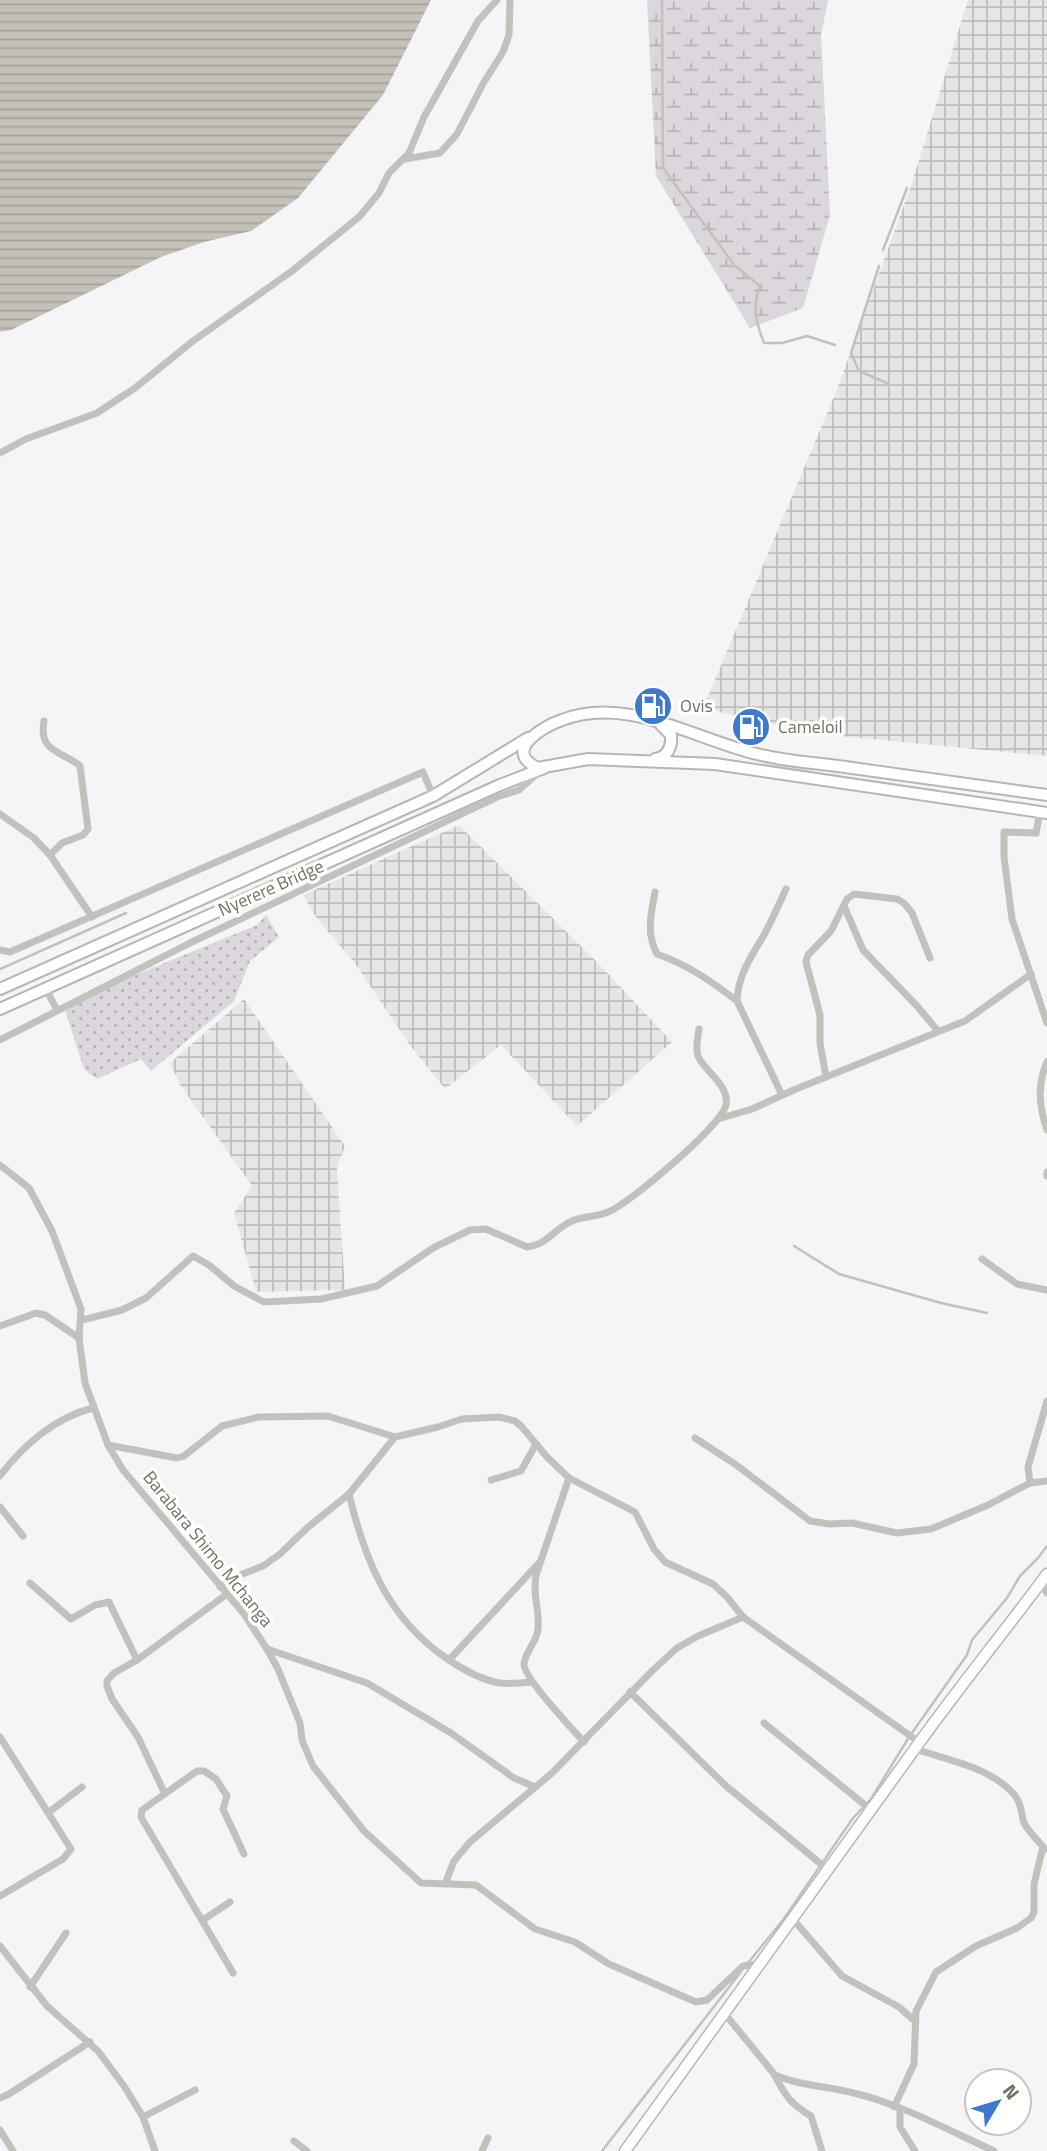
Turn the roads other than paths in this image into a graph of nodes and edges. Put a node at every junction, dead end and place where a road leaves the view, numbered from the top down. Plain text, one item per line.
1 (497, 0) edge
2 (510, 0) edge
3 (405, 159) junction
4 (0, 453) edge
5 (44, 721) dead end
6 (656, 722) junction
7 (534, 734) junction
8 (650, 760) junction
9 (544, 768) junction
10 (1047, 795) edge
11 (433, 796) junction
12 (1043, 813) edge
13 (0, 814) edge
14 (50, 855) junction
15 (786, 889) dead end
16 (656, 891) dead end
17 (844, 906) junction
18 (92, 917) junction
19 (0, 950) edge
20 (929, 958) dead end
21 (1031, 974) junction
22 (0, 989) edge
23 (46, 989) junction
24 (1047, 994) edge
25 (1039, 997) junction
26 (737, 1001) junction
27 (0, 1009) edge
28 (57, 1010) junction
29 (1047, 1023) edge
30 (699, 1029) dead end
31 (938, 1031) junction
32 (0, 1040) edge
33 (1047, 1062) edge
34 (826, 1077) junction
35 (782, 1095) junction
36 (718, 1119) junction
37 (1047, 1130) edge
38 (0, 1166) edge
39 (982, 1259) dead end
40 (1047, 1290) edge
41 (82, 1320) junction
42 (0, 1326) edge
43 (79, 1338) junction
44 (1047, 1401) edge
45 (93, 1408) junction
46 (395, 1437) junction
47 (695, 1438) dead end
48 (536, 1444) junction
49 (108, 1445) junction
50 (0, 1476) edge
51 (569, 1478) junction
52 (491, 1480) dead end
53 (1047, 1481) edge
54 (1030, 1483) junction
55 (349, 1494) junction
56 (0, 1507) edge
57 (23, 1536) dead end
58 (540, 1561) junction
59 (1044, 1579) edge
60 (30, 1583) dead end
61 (220, 1587) junction
62 (1047, 1593) edge
63 (227, 1594) junction
64 (743, 1617) junction
65 (267, 1649) junction
66 (137, 1660) junction
67 (449, 1660) junction
68 (532, 1682) junction
69 (631, 1692) junction
70 (764, 1723) dead end
71 (0, 1737) edge
72 (584, 1742) junction
73 (917, 1745) junction
74 (82, 1787) dead end
75 (535, 1787) junction
76 (165, 1794) junction
77 (869, 1811) junction
78 (49, 1812) junction
79 (1045, 1849) edge
80 (244, 1854) dead end
81 (830, 1866) junction
82 (444, 1884) junction
83 (0, 1896) edge
84 (230, 1902) dead end
85 (792, 1919) junction
86 (203, 1920) junction
87 (66, 1933) dead end
88 (0, 1946) edge
89 (763, 1962) junction
90 (233, 1973) dead end
91 (30, 1987) junction
92 (725, 2014) junction
93 (915, 2021) junction
94 (90, 2042) junction
95 (775, 2075) junction
96 (195, 2090) dead end
97 (0, 2098) edge
98 (897, 2108) junction
99 (143, 2117) junction
100 (0, 2130) edge
101 (488, 2138) dead end
102 (294, 2141) dead end
103 (13, 2151) edge
104 (155, 2151) edge
105 (307, 2151) edge
106 (482, 2151) edge
107 (625, 2151) edge
108 (821, 2151) edge
109 (915, 2151) edge
110 (994, 2151) edge

1 - 3 street
2 - 3 street
3 - 4 street
5 - 14 street
6 - 7 main road, Nyerere Bridge
6 - 8 main road
6 - 10 main road, Nyerere Bridge
7 - 9 main road
7 - 11 main road, Nyerere Bridge
8 - 9 main road, Nyerere Bridge
8 - 12 main road, Nyerere Bridge
9 - 23 main road, Nyerere Bridge
9 - 28 street
11 - 18 street
11 - 22 main road, Nyerere Bridge
12 - 21 street
13 - 14 street
14 - 18 street
15 - 26 street
16 - 26 street
17 - 20 street
17 - 31 street
17 - 34 street
18 - 19 street
21 - 25 street
21 - 31 street
23 - 27 main road, Nyerere Bridge
23 - 28 street
24 - 25 street
25 - 29 street
26 - 35 street
28 - 32 street
30 - 36 street
31 - 34 street
33 - 37 street
34 - 35 street
35 - 36 street
36 - 41 street
38 - 41 street, Barabara Shimo Mchanga
39 - 40 street
41 - 43 street, Barabara Shimo Mchanga
42 - 43 street
43 - 45 street, Barabara Shimo Mchanga
44 - 54 street
45 - 49 street, Barabara Shimo Mchanga
45 - 50 street
46 - 48 street
46 - 49 street
46 - 55 street
47 - 54 street
48 - 51 street
48 - 52 street
49 - 61 street, Barabara Shimo Mchanga
51 - 58 street
51 - 64 street
53 - 54 street
55 - 61 street
55 - 67 street
56 - 57 street
58 - 67 street
58 - 68 street
59 - 62 street
59 - 73 street
60 - 66 street
61 - 63 street, Barabara Shimo Mchanga
63 - 65 street, Barabara Shimo Mchanga
63 - 66 street
64 - 69 street
64 - 73 street
65 - 75 street
65 - 82 street, Barabara Shimo Mchanga
66 - 76 street
67 - 68 street
68 - 72 street
69 - 72 street
69 - 81 street
70 - 77 street
71 - 78 street
72 - 75 street
73 - 77 street
73 - 79 street
74 - 78 street
75 - 82 street
76 - 80 street
76 - 86 street
77 - 81 street
78 - 83 street
79 - 93 street
81 - 85 street
82 - 89 street, Barabara Shimo Mchanga
84 - 86 street
85 - 89 street
85 - 93 street
86 - 90 street
87 - 91 street
88 - 91 street
89 - 92 street
91 - 94 street
92 - 95 street
92 - 107 street
93 - 98 street
94 - 97 street
94 - 99 street
95 - 98 street
95 - 108 street
96 - 99 street
98 - 109 street
98 - 110 street
99 - 104 street
100 - 103 street
101 - 106 street
102 - 105 street

